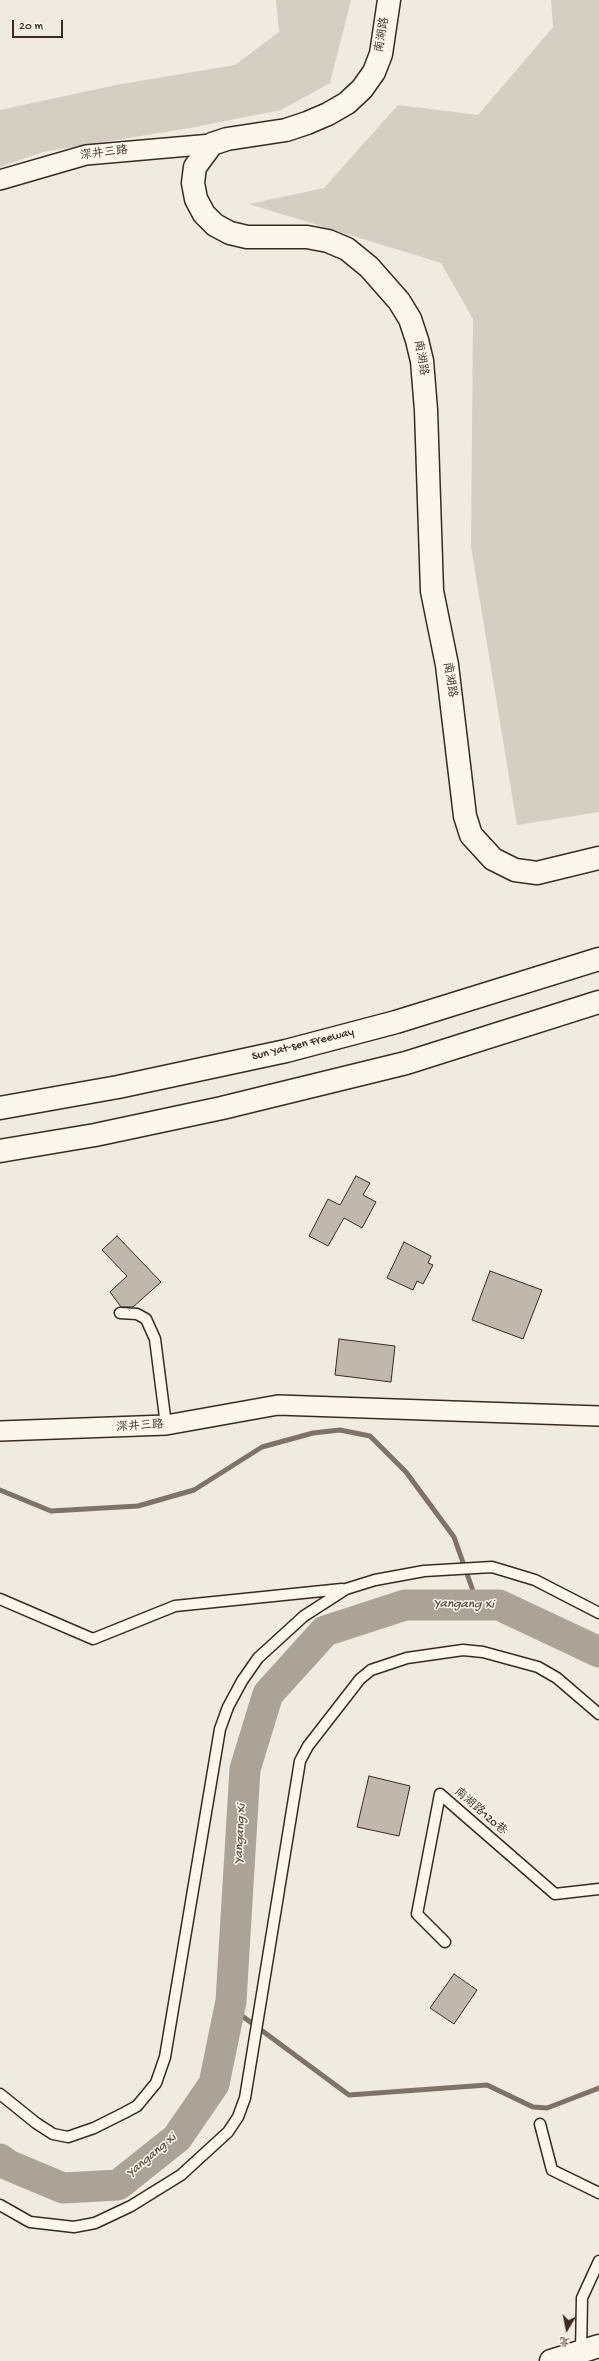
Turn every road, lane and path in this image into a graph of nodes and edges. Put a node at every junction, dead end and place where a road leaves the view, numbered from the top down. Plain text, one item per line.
1 (389, 0) edge
2 (212, 144) junction
3 (0, 180) edge
4 (599, 858) edge
5 (599, 958) edge
6 (599, 1002) edge
7 (0, 1108) edge
8 (0, 1151) edge
9 (120, 1312) dead end
10 (599, 1416) edge
11 (166, 1425) junction
12 (0, 1431) edge
13 (346, 1589) junction
14 (0, 1599) edge
15 (599, 1613) edge
16 (599, 1714) edge
17 (599, 1889) edge
18 (445, 1942) dead end
19 (0, 2094) edge
20 (540, 2124) dead end
21 (599, 2193) edge
22 (0, 2205) edge
23 (599, 2261) edge
24 (590, 2349) edge
25 (550, 2361) edge

1 - 2 main road, 南湖路
2 - 3 street, 深井三路
2 - 4 main road, 南湖路
5 - 7 main road, Sun Yat-sen Freeway
6 - 8 main road
9 - 11 lane
10 - 11 street, 深井三路
11 - 12 street, 深井三路
13 - 14 lane
13 - 15 lane
13 - 19 lane
16 - 22 lane
17 - 18 lane, 南湖路120巷
20 - 21 lane
23 - 24 lane
24 - 25 main road

